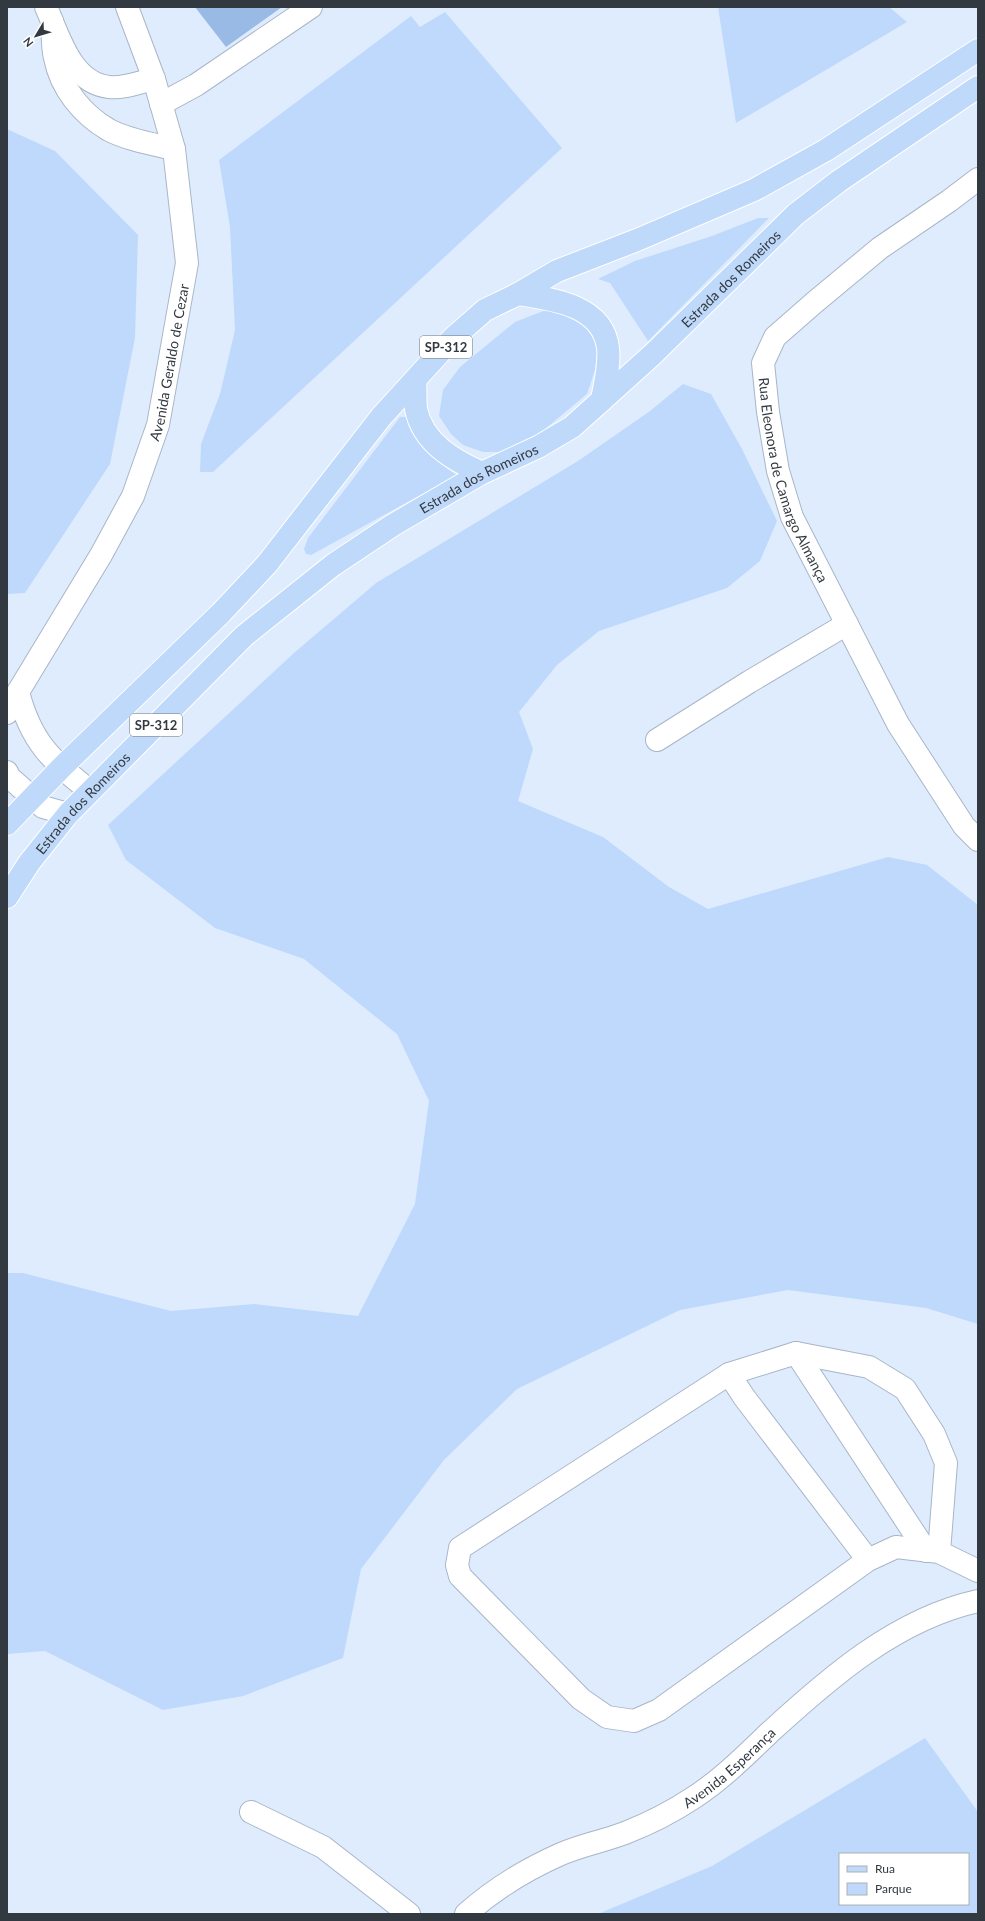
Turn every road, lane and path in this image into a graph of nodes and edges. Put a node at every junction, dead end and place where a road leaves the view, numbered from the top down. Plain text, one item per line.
1 (127, 7) edge
2 (310, 7) edge
3 (49, 14) edge
4 (978, 50) edge
5 (154, 79) junction
6 (978, 87) edge
7 (161, 104) junction
8 (174, 149) junction
9 (978, 179) edge
10 (518, 294) junction
11 (416, 381) junction
12 (602, 400) junction
13 (482, 473) junction
14 (847, 624) junction
15 (18, 692) junction
16 (7, 713) edge
17 (657, 740) dead end
18 (61, 768) junction
19 (7, 772) edge
20 (90, 791) junction
21 (31, 797) junction
22 (68, 814) junction
23 (7, 824) edge
24 (978, 840) edge
25 (7, 897) edge
26 (796, 1353) junction
27 (729, 1374) junction
28 (932, 1552) junction
29 (868, 1560) junction
30 (978, 1571) edge
31 (978, 1601) edge
32 (251, 1812) dead end
33 (409, 1914) edge
34 (466, 1914) edge

1 - 5 street, Avenida Geraldo de Cezar
2 - 7 street
3 - 5 street
3 - 8 street
4 - 10 main road, SP-312
5 - 7 street, Avenida Geraldo de Cezar
6 - 12 main road, Estrada dos Romeiros / SP-312
7 - 8 street, Avenida Geraldo de Cezar
8 - 15 street, Avenida Geraldo de Cezar
9 - 14 street, Rua Eleonora de Camargo Almança
10 - 11 main road, SP-312
10 - 12 main road
11 - 13 main road
11 - 18 main road, SP-312
12 - 13 main road, Estrada dos Romeiros / SP-312
13 - 20 main road, Estrada dos Romeiros / SP-312
14 - 17 street
14 - 24 street, Rua Eleonora de Camargo Almança
15 - 16 street, Avenida Geraldo de Cezar
15 - 18 street
18 - 20 street
18 - 21 main road, SP-312
19 - 21 street
20 - 22 main road, Estrada dos Romeiros / SP-312
21 - 22 street
21 - 23 main road, SP-312
22 - 25 main road, Estrada dos Romeiros / SP-312
26 - 27 street
26 - 28 street
26 - 28 street
27 - 29 street
27 - 29 street
28 - 29 street
28 - 30 street
31 - 34 street, Avenida Esperança
32 - 33 street

